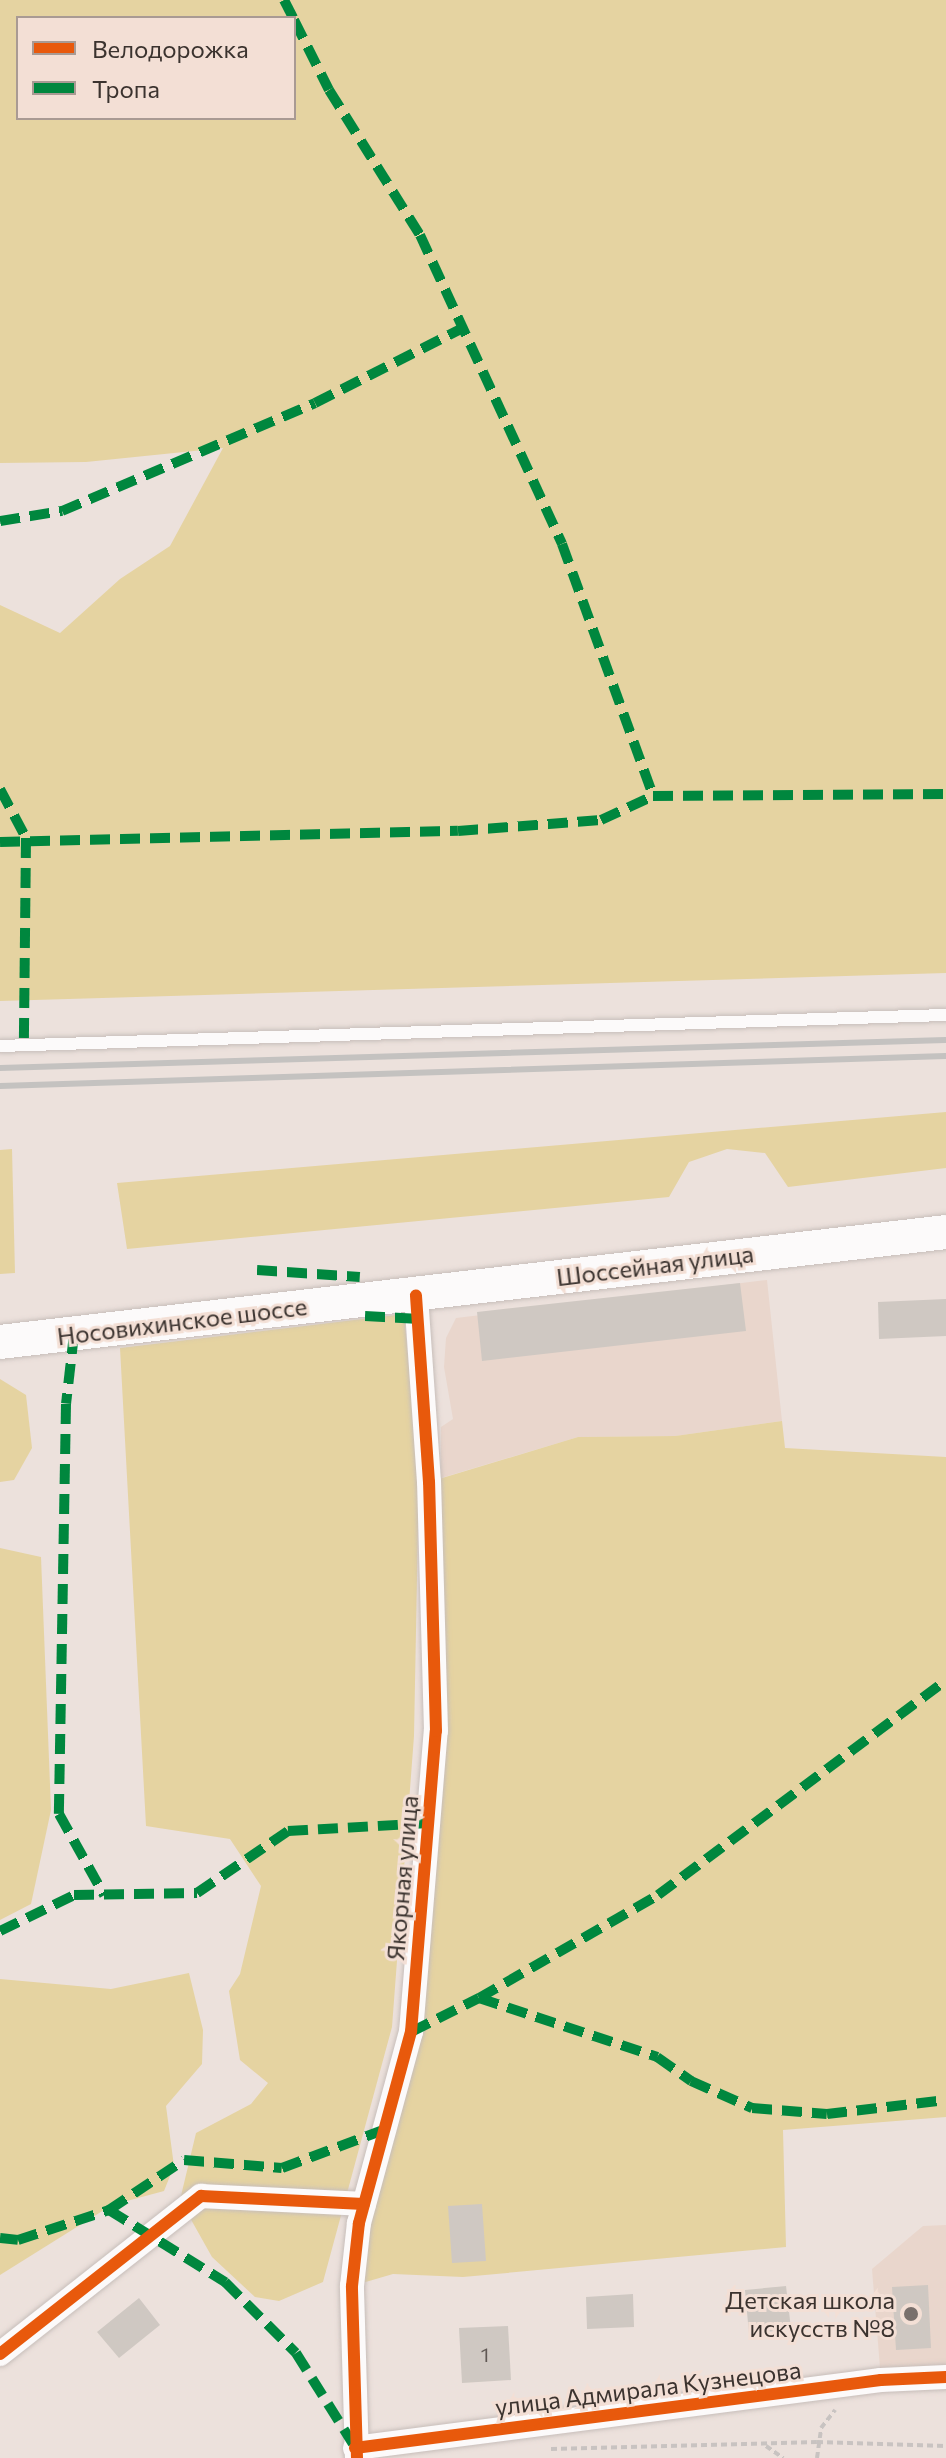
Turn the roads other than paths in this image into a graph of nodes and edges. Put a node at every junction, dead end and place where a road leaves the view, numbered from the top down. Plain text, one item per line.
1 (946, 1015) edge
2 (0, 1046) edge
3 (946, 1232) edge
4 (416, 1295) junction
5 (364, 1299) joint
6 (0, 1342) edge
7 (364, 2204) junction
8 (0, 2354) edge
9 (946, 2377) edge
10 (356, 2453) edge

1 - 2 lane
3 - 4 main road, Шоссейная улица
4 - 5 main road, Шоссейная улица
4 - 7 street, Якорная улица
5 - 6 main road, Носовихинское шоссе
7 - 8 street
7 - 10 street, Якорная улица
9 - 10 street, улица Адмирала Кузнецова

